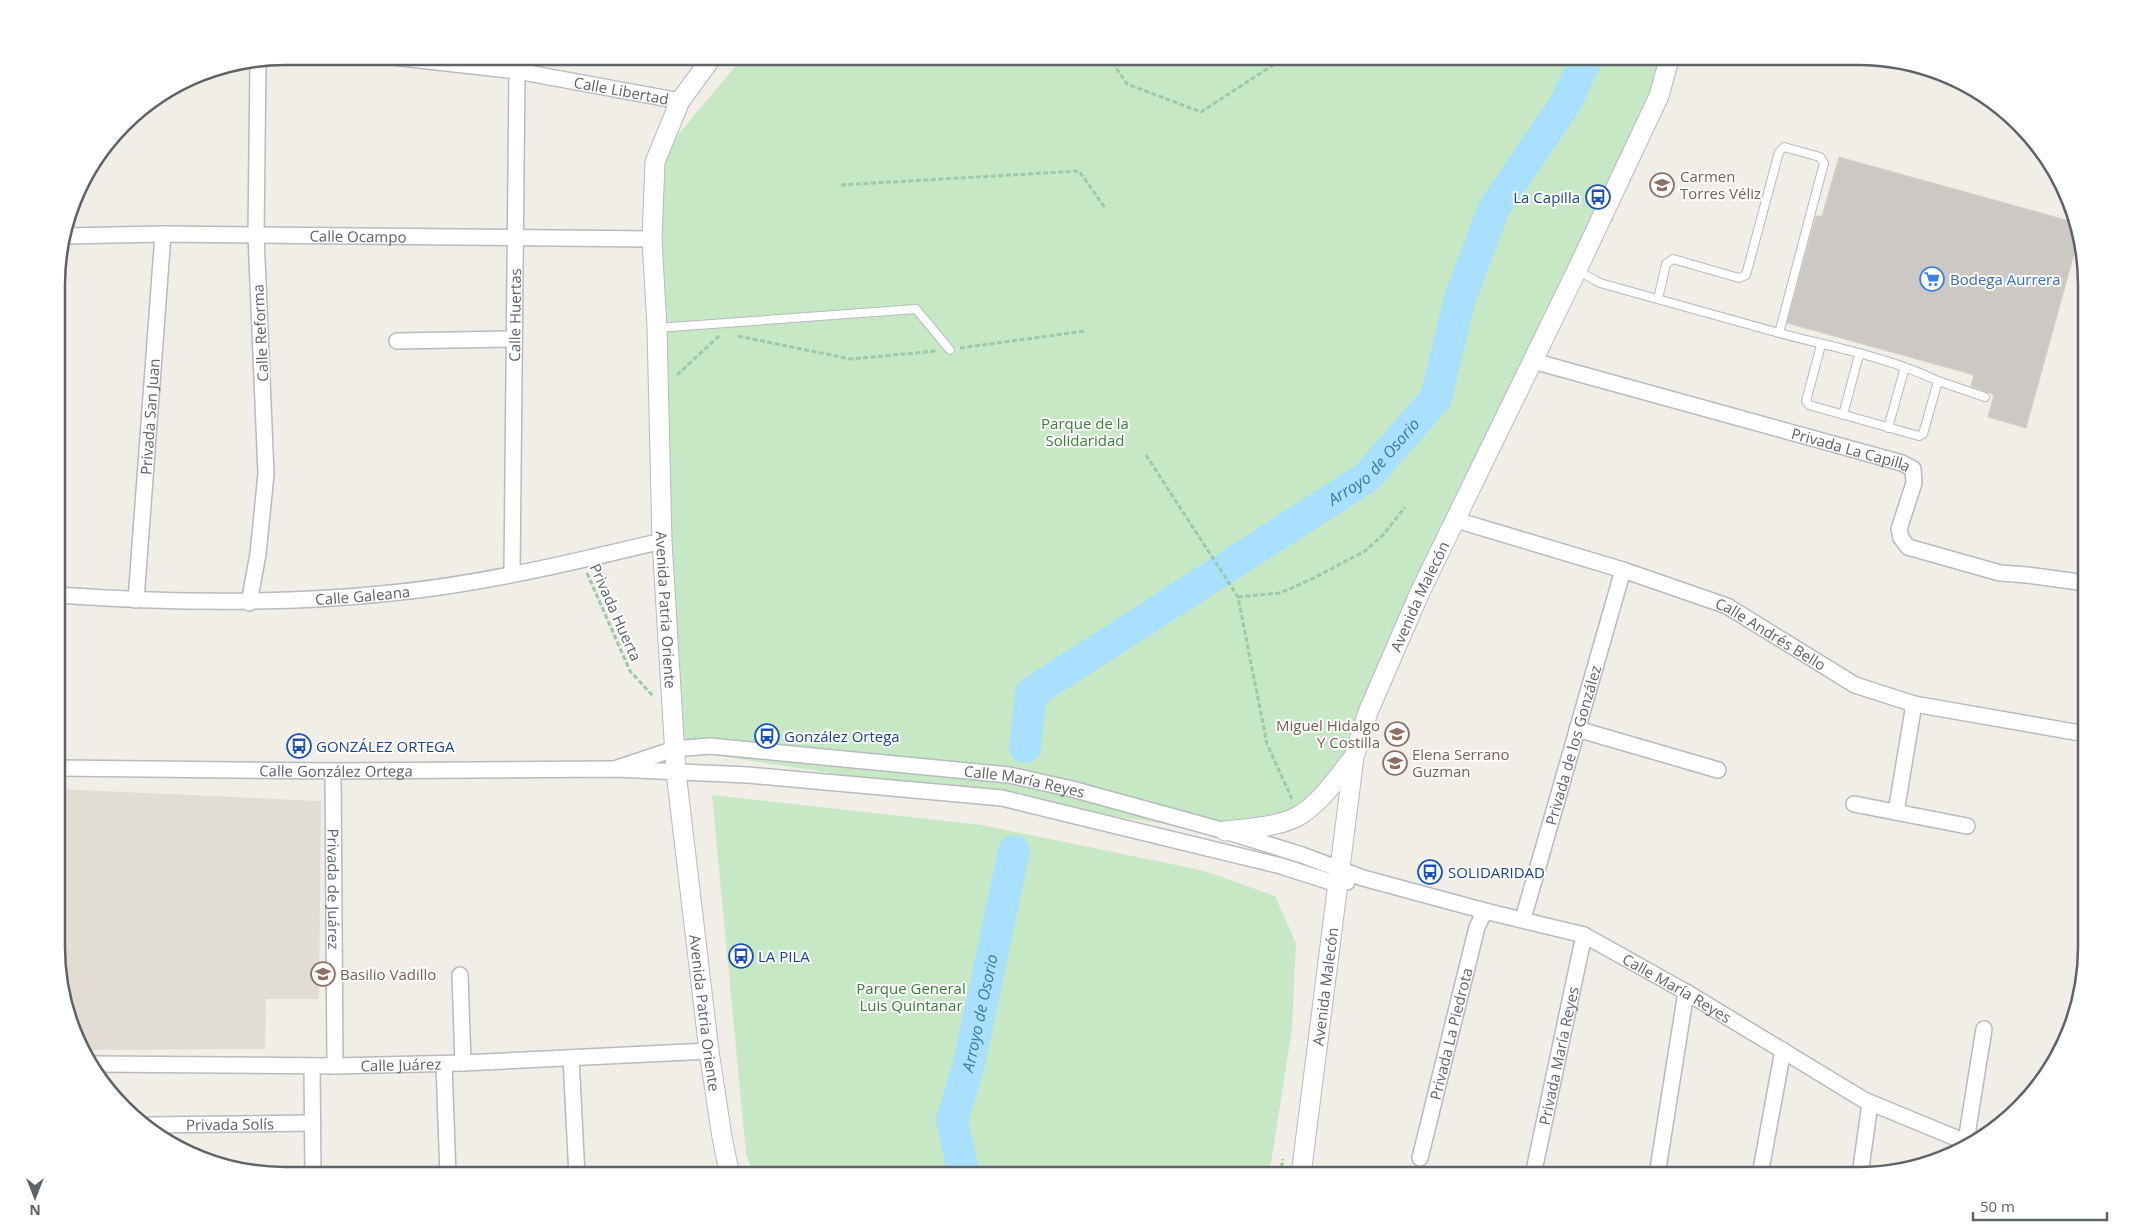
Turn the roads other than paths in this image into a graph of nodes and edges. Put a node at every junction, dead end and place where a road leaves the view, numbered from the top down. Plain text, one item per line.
1 (518, 65) edge
2 (522, 65) edge
3 (706, 65) edge
4 (1668, 65) edge
5 (258, 67) edge
6 (680, 101) junction
7 (163, 234) junction
8 (256, 235) junction
9 (71, 236) edge
10 (514, 239) junction
11 (652, 239) junction
12 (1577, 270) junction
13 (1658, 299) junction
14 (657, 328) junction
15 (1779, 333) junction
16 (514, 339) junction
17 (396, 341) dead end
18 (1821, 345) junction
19 (950, 350) road end
20 (1859, 355) junction
21 (1533, 361) junction
22 (1905, 367) junction
23 (1938, 381) junction
24 (1985, 397) dead end
25 (1843, 414) junction
26 (1888, 428) junction
27 (1456, 520) junction
28 (662, 541) junction
29 (1623, 570) junction
30 (512, 574) junction
31 (2078, 583) edge
32 (65, 595) edge
33 (136, 600) junction
34 (249, 603) junction
35 (1914, 704) junction
36 (1577, 729) junction
37 (2078, 733) edge
38 (674, 749) junction
39 (1354, 757) junction
40 (65, 768) edge
41 (614, 769) junction
42 (1718, 770) dead end
43 (333, 771) junction
44 (676, 772) junction
45 (1854, 804) dead end
46 (1896, 812) junction
47 (1967, 826) dead end
48 (1225, 830) junction
49 (1338, 877) junction
50 (1485, 912) junction
51 (1523, 920) junction
52 (1584, 935) junction
53 (460, 975) dead end
54 (1686, 992) junction
55 (1984, 1029) dead end
56 (709, 1050) junction
57 (1783, 1050) junction
58 (571, 1058) junction
59 (463, 1063) junction
60 (99, 1064) edge
61 (444, 1064) junction
62 (312, 1066) junction
63 (335, 1066) junction
64 (1870, 1103) junction
65 (312, 1123) junction
66 (155, 1124) edge
67 (1969, 1136) edge
68 (1960, 1141) edge
69 (1420, 1158) dead end
70 (313, 1167) edge
71 (448, 1167) edge
72 (577, 1167) edge
73 (728, 1167) edge
74 (1302, 1167) edge
75 (1535, 1167) edge
76 (1658, 1167) edge
77 (1761, 1167) edge
78 (1861, 1167) edge

1 - 10 street, Calle Huertas
2 - 6 street, Calle Libertad
3 - 6 street, Avenida Patria Oriente
4 - 12 street, Avenida Malecón
5 - 8 street, Calle Reforma
6 - 11 street, Avenida Patria Oriente
7 - 8 street, Calle Ocampo
7 - 9 street, Calle Ocampo
7 - 33 street, Privada San Juan
8 - 10 street, Calle Ocampo
8 - 34 street, Calle Reforma
10 - 11 street, Calle Ocampo
10 - 16 street, Calle Huertas
11 - 14 street, Avenida Patria Oriente
12 - 13 lane
12 - 21 street, Avenida Malecón
13 - 15 lane
13 - 15 lane
14 - 19 lane
14 - 28 street, Avenida Patria Oriente
15 - 18 lane
16 - 17 street
16 - 30 street, Calle Huertas
18 - 20 lane
18 - 25 lane
20 - 22 lane
20 - 25 lane
21 - 27 street, Avenida Malecón
21 - 31 street, Privada La Capilla
22 - 23 lane
22 - 26 lane
23 - 24 lane
23 - 26 lane
25 - 26 lane
27 - 29 street, Calle Andrés Bello
27 - 39 street, Avenida Malecón
28 - 30 street, Calle Galeana
28 - 38 street, Avenida Patria Oriente
29 - 35 street, Calle Andrés Bello
29 - 36 street, Privada de los González
30 - 34 street, Calle Galeana
32 - 33 street, Calle Galeana
33 - 34 street, Calle Galeana
35 - 37 street, Calle Andrés Bello
35 - 46 street
36 - 42 street
36 - 51 street, Privada de los González
38 - 41 street, Calle González Ortega
38 - 44 street, Avenida Patria Oriente
38 - 48 street, Calle María Reyes
39 - 48 street
39 - 49 street, Avenida Malecón
40 - 43 street, Calle González Ortega
41 - 43 street, Calle González Ortega
41 - 44 street, Calle González Ortega
43 - 63 street, Privada de Juárez
44 - 49 street, Calle María Reyes
44 - 56 street, Avenida Patria Oriente
45 - 46 street
46 - 47 street
48 - 49 street, Calle María Reyes
49 - 50 street, Calle María Reyes
49 - 74 street, Avenida Malecón
50 - 51 street, Calle María Reyes
50 - 69 street, Privada La Piedrota
51 - 52 street, Calle María Reyes
52 - 54 street, Calle María Reyes
52 - 75 street, Privada María Reyes
53 - 59 street
54 - 57 street, Calle María Reyes
54 - 76 street
55 - 67 street
56 - 58 street, Calle Juárez
56 - 73 street, Avenida Patria Oriente
57 - 64 street, Calle María Reyes
57 - 77 street
58 - 59 street, Calle Juárez
58 - 72 street
59 - 61 street, Calle Juárez
60 - 62 street, Calle Juárez
61 - 63 street, Calle Juárez
61 - 71 street
62 - 63 street, Calle Juárez
62 - 65 street
64 - 68 street, Calle María Reyes
64 - 78 street
65 - 66 street, Privada Solís
65 - 70 street

